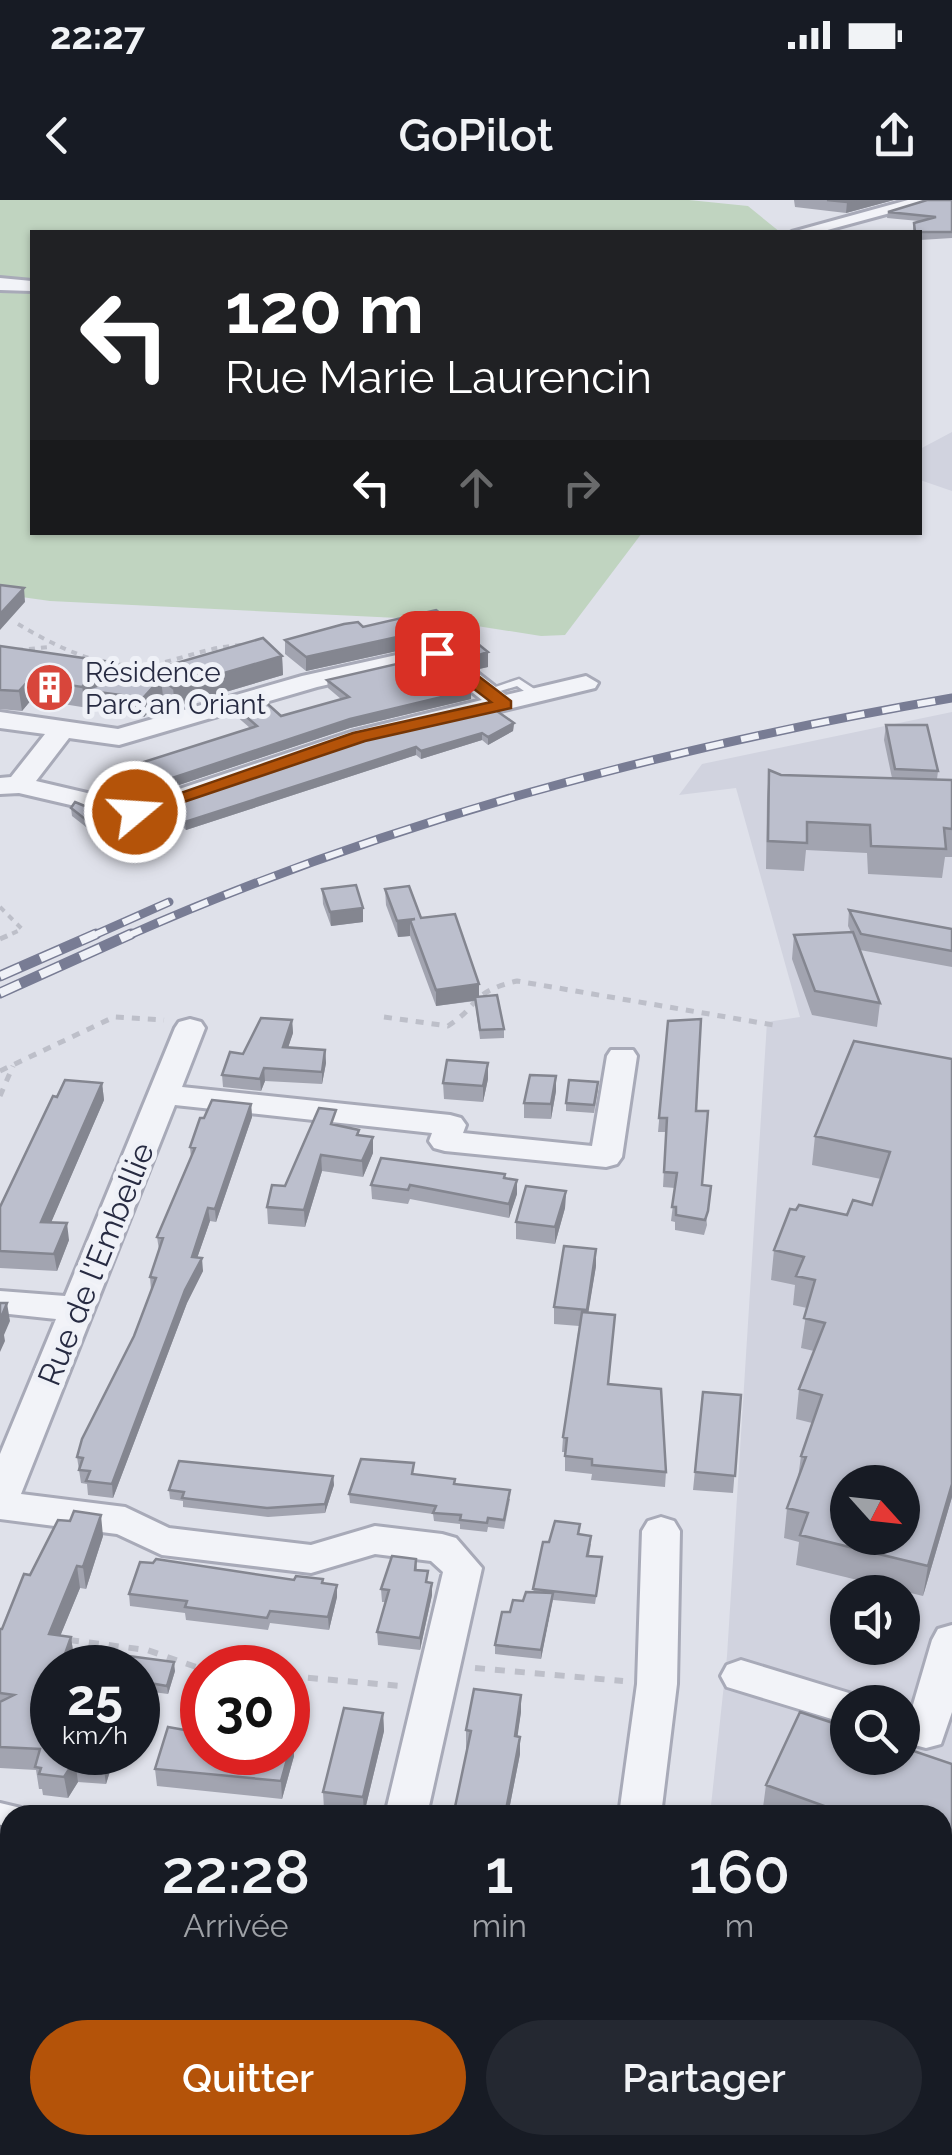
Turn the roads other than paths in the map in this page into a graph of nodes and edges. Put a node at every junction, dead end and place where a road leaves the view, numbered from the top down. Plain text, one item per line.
1 (929, 200) edge
2 (809, 230) edge
3 (0, 284) edge
4 (30, 286) edge
5 (586, 683) dead end
6 (492, 702) junction
7 (0, 720) edge
8 (70, 729) junction
9 (9, 786) edge
10 (190, 1028) road end
11 (622, 1056) dead end
12 (165, 1095) junction
13 (0, 1302) edge
14 (78, 1310) junction
15 (0, 1502) edge
16 (660, 1531) dead end
17 (952, 1640) edge
18 (741, 1676) dead end
19 (830, 1703) edge
20 (927, 1733) edge
21 (408, 1805) edge
22 (641, 1805) edge

1 - 2 street
3 - 4 street
5 - 6 street
6 - 8 street
6 - 9 street
7 - 8 street
8 - 9 street
10 - 12 street, Rue de l'Embellie
11 - 12 street
12 - 14 street, Rue de l'Embellie
13 - 14 street
14 - 15 street, Rue de l'Embellie
15 - 21 street
16 - 22 street
17 - 20 street
18 - 19 street

